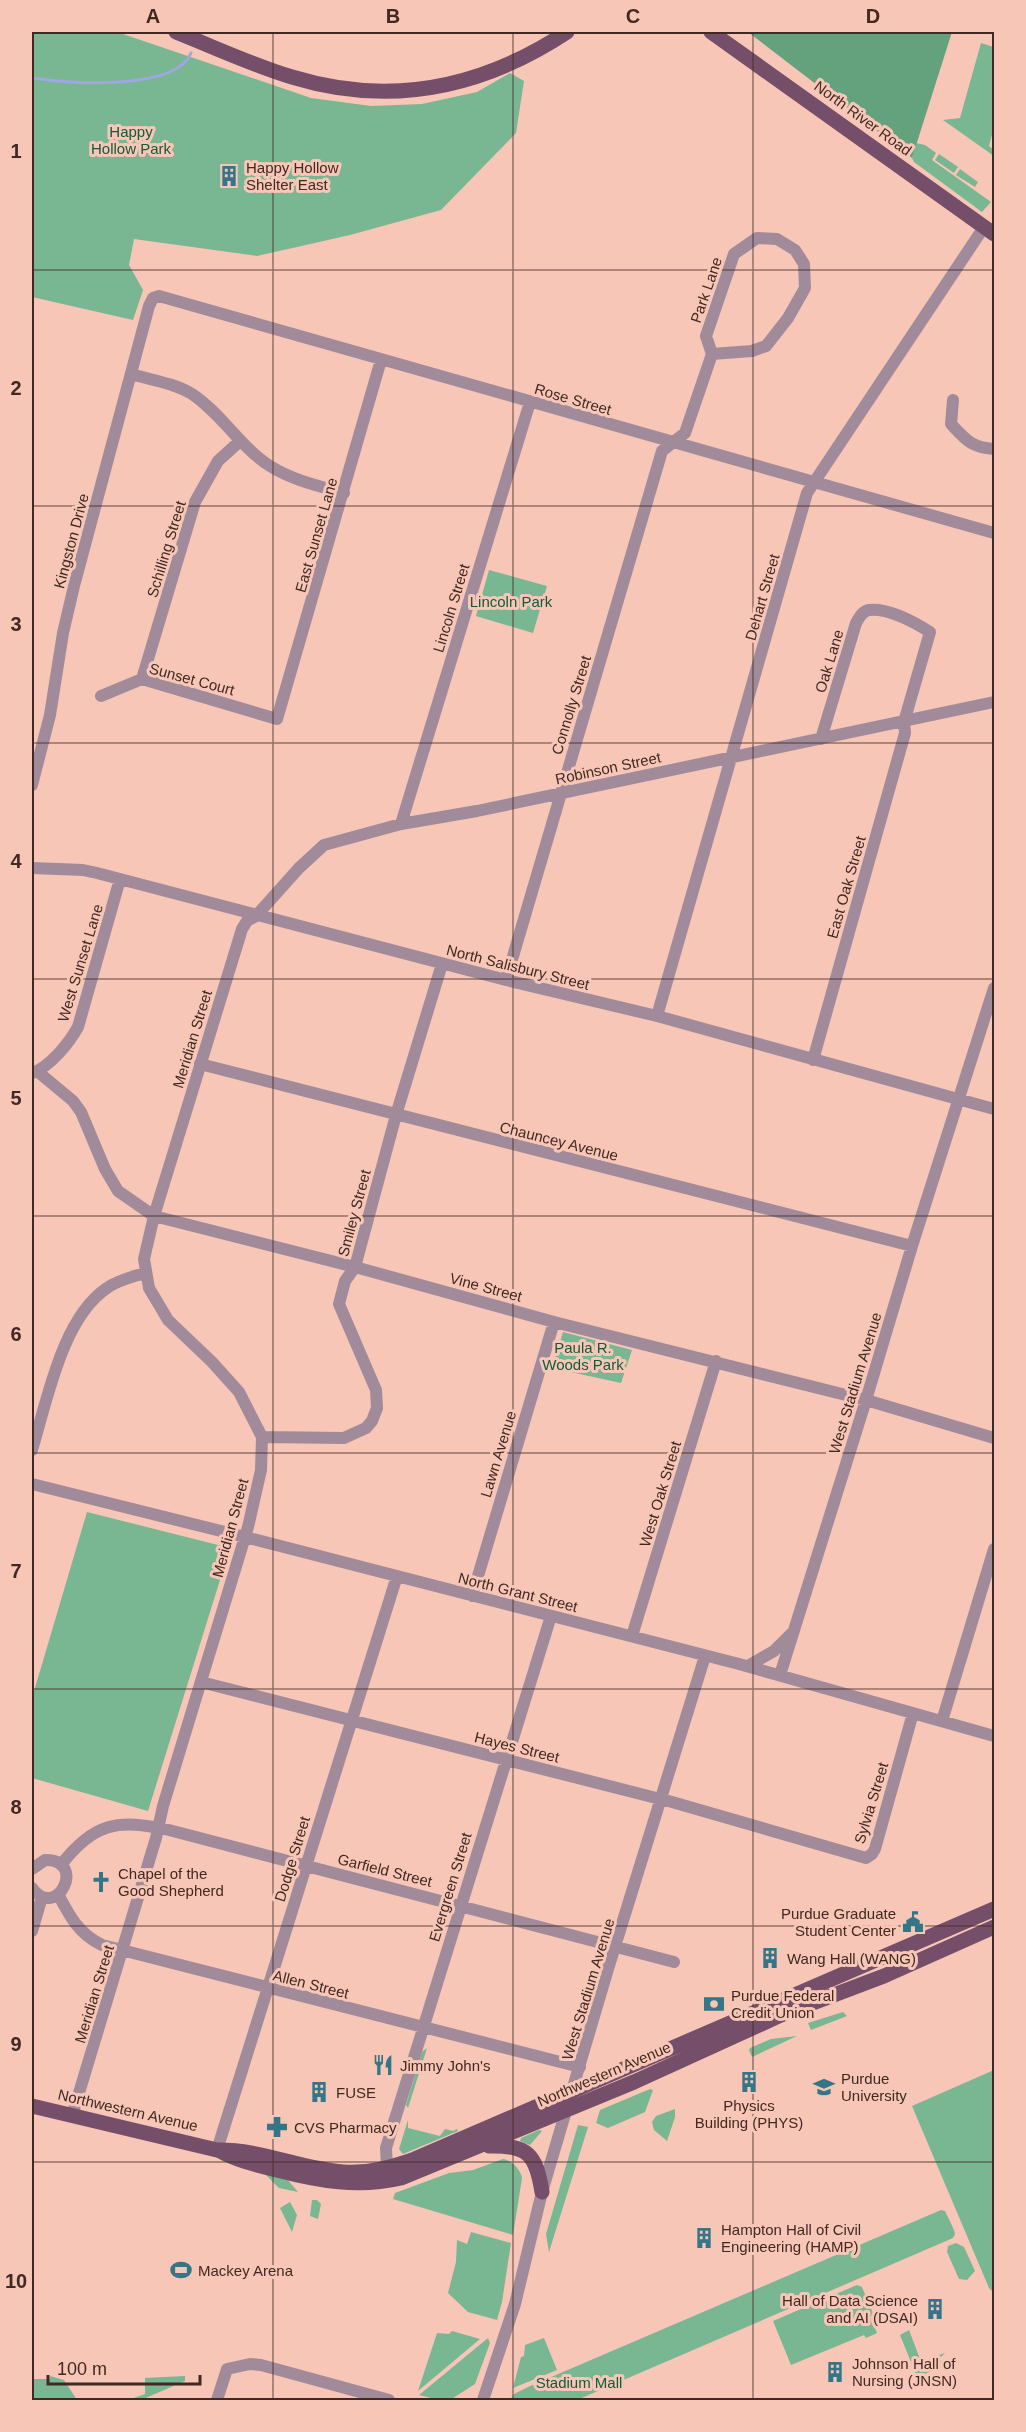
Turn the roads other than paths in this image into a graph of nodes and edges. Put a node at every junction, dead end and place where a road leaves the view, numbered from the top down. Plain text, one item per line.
1 (182, 32) edge
2 (567, 32) edge
3 (711, 32) edge
4 (989, 231) edge
5 (149, 306) joint
6 (712, 354) junction
7 (381, 360) junction
8 (131, 374) junction
9 (953, 400) dead end
10 (530, 402) junction
11 (240, 441) junction
12 (671, 442) junction
13 (994, 449) edge
14 (814, 481) junction
15 (344, 493) junction
16 (994, 533) edge
17 (142, 679) junction
18 (101, 696) dead end
19 (994, 702) edge
20 (277, 719) joint
21 (904, 722) junction
22 (821, 739) junction
23 (732, 758) junction
24 (32, 785) edge
25 (560, 794) junction
26 (401, 824) junction
27 (32, 868) edge
28 (120, 879) junction
29 (256, 915) junction
30 (442, 964) junction
31 (506, 980) junction
32 (994, 988) edge
33 (657, 1017) junction
34 (813, 1060) junction
35 (200, 1064) junction
36 (34, 1072) edge
37 (960, 1100) junction
38 (994, 1109) edge
39 (396, 1115) junction
40 (154, 1216) junction
41 (912, 1246) junction
42 (355, 1267) junction
43 (146, 1273) junction
44 (554, 1322) junction
45 (716, 1361) junction
46 (866, 1400) junction
47 (262, 1437) junction
48 (994, 1438) edge
49 (32, 1450) edge
50 (32, 1484) edge
51 (245, 1537) junction
52 (994, 1549) edge
53 (397, 1576) junction
54 (472, 1596) junction
55 (551, 1616) junction
56 (794, 1631) junction
57 (632, 1636) junction
58 (705, 1656) junction
59 (748, 1666) junction
60 (780, 1675) junction
61 (201, 1682) junction
62 (913, 1713) junction
63 (352, 1721) junction
64 (942, 1721) junction
65 (994, 1736) edge
66 (505, 1759) junction
67 (661, 1799) junction
68 (159, 1828) junction
69 (824, 1846) joint
70 (61, 1865) junction
71 (306, 1866) junction
72 (32, 1869) edge
73 (32, 1888) edge
74 (58, 1894) junction
75 (42, 1897) junction
76 (461, 1905) junction
77 (994, 1908) edge
78 (994, 1926) edge
79 (32, 1931) edge
80 (616, 1946) junction
81 (123, 1951) junction
82 (674, 1962) dead end
83 (268, 1988) junction
84 (423, 2027) junction
85 (580, 2067) junction
86 (573, 2089) junction
87 (32, 2106) edge
88 (567, 2109) junction
89 (72, 2116) junction
90 (483, 2146) junction
91 (217, 2150) junction
92 (387, 2168) junction
93 (542, 2192) junction
94 (217, 2400) edge
95 (389, 2400) edge
96 (483, 2400) edge

1 - 2 main road
3 - 4 main road, North River Road
4 - 14 street, Dehart Street
5 - 7 street, Rose Street
5 - 8 street, Kingston Drive
6 - 6 street, Park Lane
6 - 12 street, Park Lane
7 - 10 street, Rose Street
7 - 15 street, East Sunset Lane
8 - 11 street
8 - 24 street, Kingston Drive
9 - 13 street
10 - 12 street, Rose Street
10 - 26 street, Lincoln Street
11 - 15 street
11 - 17 street, Schilling Street
12 - 14 street, Rose Street
12 - 25 street, Connolly Street
14 - 16 street, Rose Street
14 - 23 street, Dehart Street
15 - 20 street, East Sunset Lane
17 - 18 street, Sunset Court
17 - 20 street, Sunset Court
19 - 21 street, Robinson Street
21 - 22 street, Robinson Street
21 - 22 street, Oak Lane
21 - 34 street, East Oak Street
22 - 23 street, Robinson Street
23 - 25 street, Robinson Street
23 - 33 street, Dehart Street
25 - 26 street, Robinson Street
25 - 31 street, Connolly Street
26 - 29 street, Robinson Street
27 - 28 street, North Salisbury Street
28 - 29 street, North Salisbury Street
28 - 36 street, West Sunset Lane
29 - 30 street, North Salisbury Street
29 - 35 street, Meridian Street
30 - 31 street, North Salisbury Street
30 - 39 street, Smiley Street
31 - 33 street, North Salisbury Street
32 - 37 street, West Stadium Avenue
33 - 34 street, North Salisbury Street
34 - 37 street, North Salisbury Street
35 - 39 street, Chauncey Avenue
35 - 40 street, Meridian Street
36 - 40 street, Vine Street
37 - 38 street, North Salisbury Street
37 - 41 street, West Stadium Avenue
39 - 41 street, Chauncey Avenue
39 - 42 street, Smiley Street
40 - 42 street, Vine Street
40 - 43 street, Meridian Street
41 - 46 street, West Stadium Avenue
42 - 44 street, Vine Street
42 - 47 street, Smiley Street
43 - 47 street, Meridian Street
43 - 49 street
44 - 45 street, Vine Street
44 - 54 street, Lawn Avenue
45 - 46 street, Vine Street
45 - 57 street, West Oak Street
46 - 48 street, Vine Street
46 - 56 street, West Stadium Avenue
47 - 51 street, Meridian Street
50 - 51 street, North Grant Street
51 - 53 street, North Grant Street
51 - 61 street, Meridian Street
52 - 64 street
53 - 54 street, North Grant Street
53 - 63 street, Dodge Street
54 - 55 street, North Grant Street
55 - 57 street, North Grant Street
55 - 66 street, Evergreen Street
56 - 59 street
56 - 60 street, West Stadium Avenue
57 - 58 street, North Grant Street
58 - 59 street, North Grant Street
58 - 67 street, West Stadium Avenue
59 - 60 street, North Grant Street
60 - 62 street, North Grant Street
61 - 63 street, Hayes Street
61 - 68 street, Meridian Street
62 - 64 street, North Grant Street
62 - 69 street, Sylvia Street
63 - 66 street, Hayes Street
63 - 71 street, Dodge Street
64 - 65 street, North Grant Street
66 - 67 street, Hayes Street
66 - 76 street, Evergreen Street
67 - 69 street, Hayes Street
67 - 80 street, West Stadium Avenue
68 - 70 street, Garfield Street
68 - 71 street, Garfield Street
68 - 81 street, Meridian Street
70 - 72 street
70 - 74 street
71 - 76 street, Garfield Street
71 - 83 street, Dodge Street
73 - 75 street
74 - 75 street
74 - 81 street, Allen Street
75 - 79 street
76 - 80 street, Garfield Street
76 - 84 street, Evergreen Street
77 - 86 main road, Northwestern Avenue
78 - 88 main road, Northwestern Avenue
80 - 82 street, Garfield Street
80 - 85 street, West Stadium Avenue
81 - 83 street, Allen Street
81 - 89 street, Meridian Street
83 - 84 street, Allen Street
83 - 91 street, Dodge Street
84 - 85 street, Allen Street
84 - 92 street, Evergreen Street
85 - 86 street, West Stadium Avenue
86 - 88 street, West Stadium Avenue
86 - 92 main road, Northwestern Avenue
87 - 89 main road, Northwestern Avenue
88 - 90 main road, Northwestern Avenue
88 - 93 street, West Stadium Avenue
89 - 91 main road, Northwestern Avenue
90 - 91 main road, Northwestern Avenue
90 - 93 main road
91 - 92 main road, Northwestern Avenue
93 - 96 street, West Stadium Avenue
94 - 95 street

